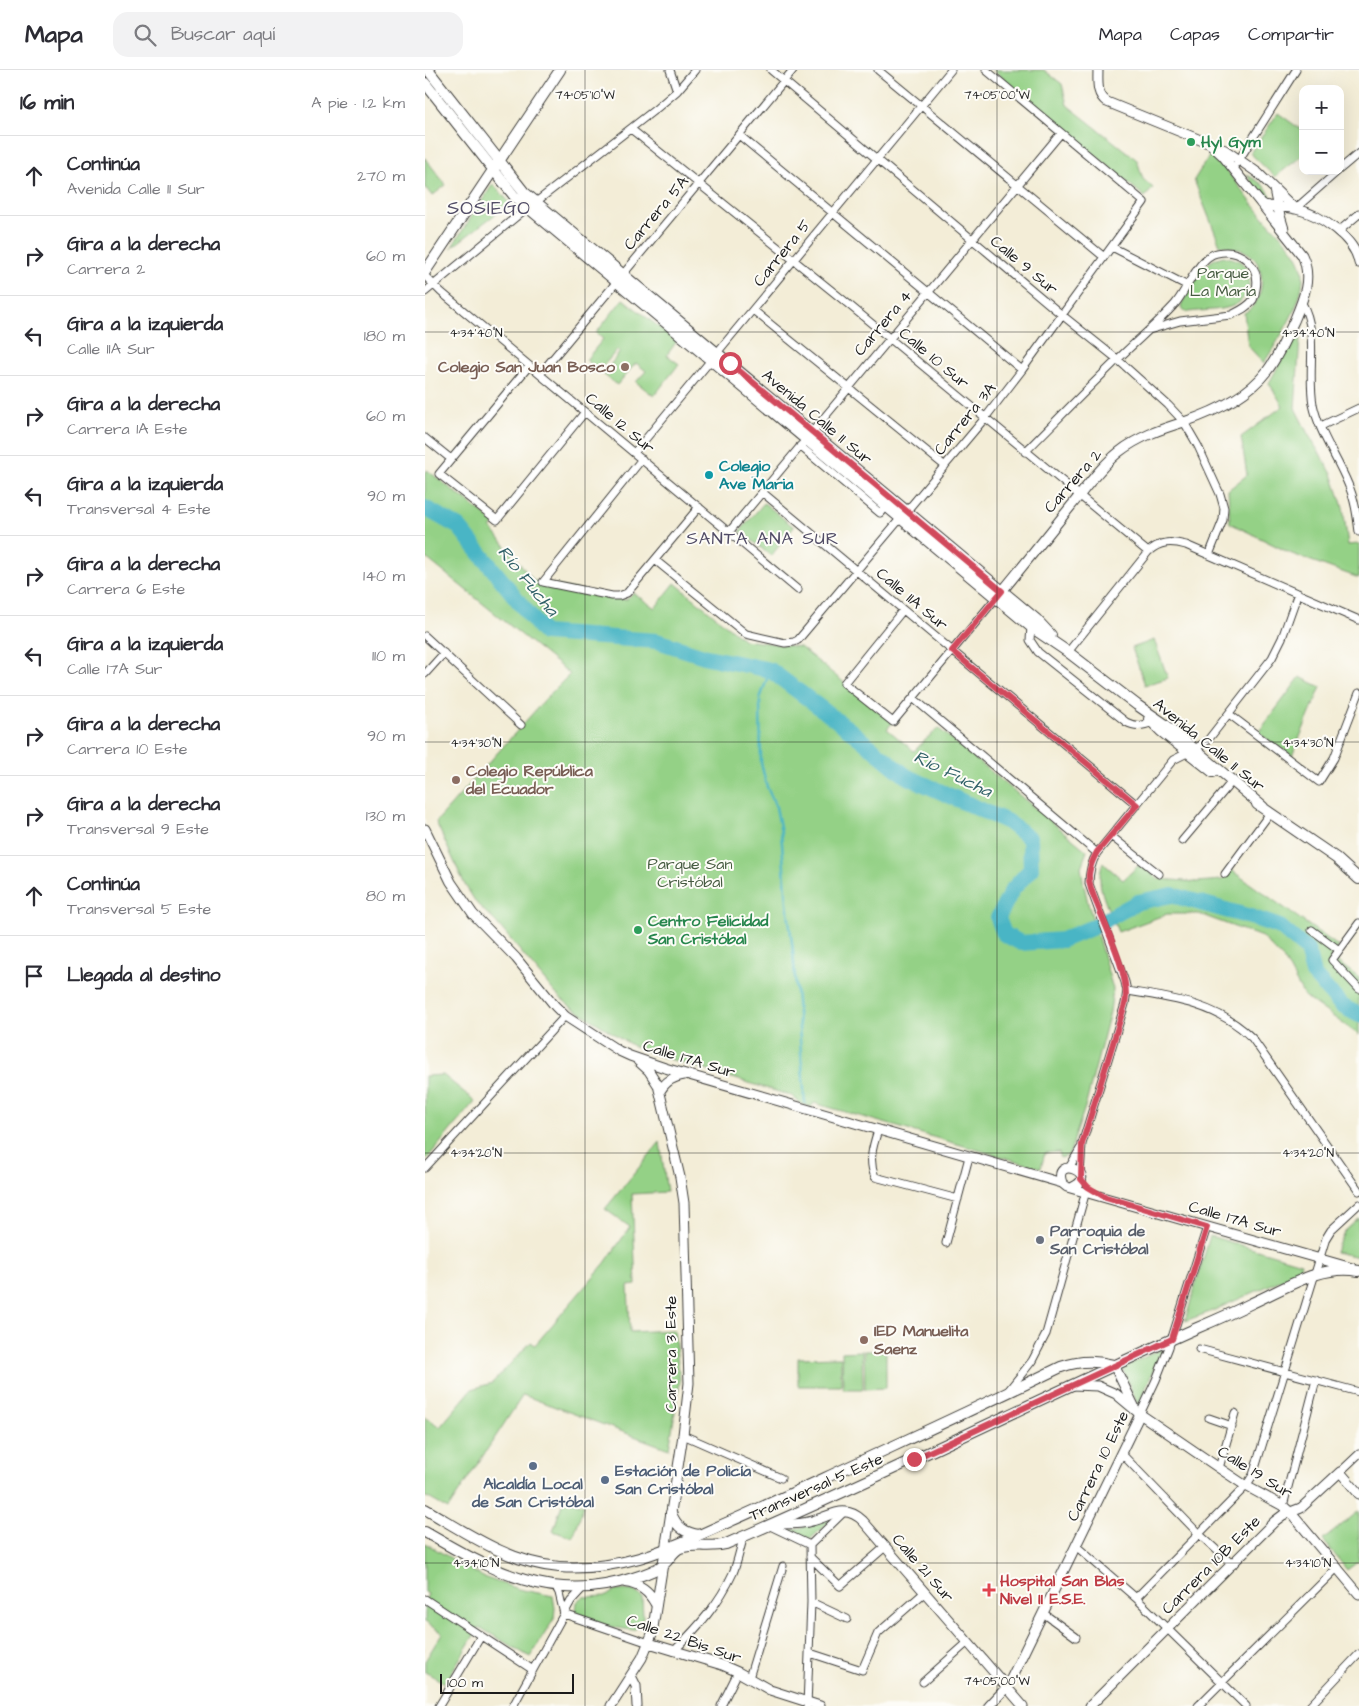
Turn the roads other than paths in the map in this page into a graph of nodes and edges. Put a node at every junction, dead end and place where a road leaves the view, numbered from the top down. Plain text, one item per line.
1 (428, 70) edge
2 (560, 70) edge
3 (670, 70) edge
4 (695, 70) edge
5 (771, 70) edge
6 (793, 70) edge
7 (878, 70) edge
8 (951, 70) edge
9 (987, 70) edge
10 (1098, 70) edge
11 (1296, 70) edge
12 (425, 73) edge
13 (784, 81) junction
14 (425, 83) edge
15 (677, 91) junction
16 (921, 106) junction
17 (631, 129) junction
18 (1061, 133) junction
19 (739, 135) junction
20 (1207, 142) junction
21 (1359, 153) edge
22 (877, 159) junction
23 (1239, 159) junction
24 (496, 166) junction
25 (1344, 166) edge
26 (1233, 168) junction
27 (1333, 175) edge
28 (698, 183) junction
29 (1017, 185) junction
30 (1275, 189) junction
31 (1261, 204) junction
32 (532, 205) junction
33 (1278, 209) junction
34 (1295, 209) junction
35 (833, 213) junction
36 (1359, 214) edge
37 (1339, 231) junction
38 (1287, 236) junction
39 (972, 240) junction
40 (1112, 247) junction
41 (1104, 257) junction
42 (793, 260) junction
43 (1359, 260) edge
44 (425, 274) edge
45 (619, 278) junction
46 (433, 285) junction
47 (1188, 286) junction
48 (425, 292) edge
49 (928, 292) junction
50 (1302, 302) junction
51 (753, 310) junction
52 (1062, 315) junction
53 (1149, 330) junction
54 (889, 339) junction
55 (714, 357) junction
56 (1117, 359) junction
57 (529, 366) junction
58 (1022, 370) junction
59 (540, 374) junction
60 (849, 388) junction
61 (1359, 408) edge
62 (585, 412) junction
63 (985, 418) junction
64 (1184, 422) junction
65 (1321, 426) junction
66 (425, 438) edge
67 (806, 439) junction
68 (1025, 452) junction
69 (634, 453) junction
70 (451, 459) junction
71 (642, 460) junction
72 (945, 466) junction
73 (762, 492) junction
74 (1079, 496) junction
75 (699, 507) junction
76 (903, 515) junction
77 (729, 532) junction
78 (1359, 532) edge
79 (1148, 552) junction
80 (1209, 555) junction
81 (655, 560) junction
82 (857, 571) junction
83 (799, 590) dead end
84 (1298, 593) junction
85 (999, 595) junction
86 (903, 610) junction
87 (1359, 620) edge
88 (1031, 627) junction
89 (425, 636) edge
90 (952, 651) junction
91 (1068, 652) junction
92 (444, 653) junction
93 (425, 674) edge
94 (1359, 693) edge
95 (913, 698) junction
96 (1137, 706) junction
97 (1229, 714) junction
98 (1152, 722) junction
99 (521, 725) dead end
100 (1192, 751) junction
101 (1229, 785) junction
102 (1137, 805) junction
103 (1267, 810) junction
104 (425, 829) edge
105 (1111, 836) junction
106 (427, 841) edge
107 (1183, 841) dead end
108 (1097, 852) junction
109 (1335, 858) junction
110 (1359, 870) edge
111 (1159, 874) dead end
112 (1225, 874) dead end
113 (1359, 879) edge
114 (1359, 923) edge
115 (1312, 930) dead end
116 (1339, 950) junction
117 (1359, 989) edge
118 (1127, 991) junction
119 (565, 1016) junction
120 (636, 1059) junction
121 (685, 1075) junction
122 (660, 1091) junction
123 (878, 1130) junction
124 (1082, 1144) junction
125 (969, 1156) junction
126 (425, 1168) edge
127 (1065, 1170) junction
128 (1080, 1176) junction
129 (1040, 1177) junction
130 (1062, 1183) junction
131 (1073, 1187) junction
132 (1086, 1191) junction
133 (1359, 1191) edge
134 (1103, 1196) junction
135 (958, 1199) junction
136 (1359, 1204) edge
137 (1207, 1227) junction
138 (946, 1243) dead end
139 (1319, 1259) junction
140 (1358, 1270) edge
141 (1315, 1274) junction
142 (1172, 1339) junction
143 (1199, 1349) dead end
144 (1115, 1365) junction
145 (1285, 1372) junction
146 (1316, 1380) junction
147 (1072, 1385) junction
148 (1359, 1392) edge
149 (1005, 1394) junction
150 (1140, 1414) junction
151 (1235, 1414) dead end
152 (1209, 1418) dead end
153 (1232, 1426) junction
154 (683, 1435) junction
155 (1121, 1453) junction
156 (1359, 1454) edge
157 (1219, 1468) junction
158 (1340, 1472) junction
159 (781, 1478) dead end
160 (1246, 1486) junction
161 (1359, 1494) edge
162 (1283, 1506) junction
163 (425, 1509) edge
164 (844, 1512) junction
165 (671, 1513) junction
166 (1291, 1513) junction
167 (770, 1524) junction
168 (425, 1532) edge
169 (1198, 1533) junction
170 (699, 1535) junction
171 (744, 1536) junction
172 (810, 1545) junction
173 (1075, 1546) junction
174 (885, 1547) junction
175 (665, 1550) junction
176 (810, 1557) junction
177 (663, 1565) junction
178 (1233, 1565) junction
179 (783, 1566) dead end
180 (1338, 1567) junction
181 (621, 1582) junction
182 (556, 1586) junction
183 (583, 1588) junction
184 (925, 1592) junction
185 (1359, 1594) edge
186 (1136, 1598) junction
187 (425, 1599) edge
188 (811, 1602) junction
189 (656, 1604) junction
190 (1043, 1613) junction
191 (564, 1614) junction
192 (847, 1619) dead end
193 (1168, 1628) junction
194 (481, 1636) junction
195 (1076, 1637) dead end
196 (967, 1642) junction
197 (649, 1643) junction
198 (674, 1651) junction
199 (810, 1653) junction
200 (1359, 1654) edge
201 (533, 1670) junction
202 (738, 1672) junction
203 (631, 1676) junction
204 (749, 1678) junction
205 (923, 1682) dead end
206 (1223, 1682) junction
207 (1007, 1687) junction
208 (808, 1704) edge
209 (639, 1705) edge
210 (439, 1706) edge
211 (513, 1706) edge
212 (611, 1706) edge
213 (721, 1706) edge
214 (821, 1706) edge
215 (989, 1706) edge
216 (1023, 1706) edge
217 (1090, 1706) edge
218 (1198, 1706) edge
219 (1246, 1706) edge
220 (1310, 1706) edge

1 - 12 street
1 - 24 main road, Avenida Calle 11 Sur
2 - 24 main road
3 - 15 street
4 - 15 street
5 - 13 street, Calle 9 Sur
6 - 13 street, Carrera 5A
7 - 16 street
8 - 16 street, Carrera 5
9 - 18 street
10 - 20 street
11 - 23 street
13 - 19 street, Carrera 5A
13 - 22 street, Calle 9 Sur
14 - 24 main road, Avenida Calle 11 Sur
15 - 17 street
16 - 22 street, Carrera 5
16 - 29 street
17 - 28 street, Calle 10 Sur
17 - 32 street
18 - 29 street, Carrera 4
18 - 40 street, Carrera 3A
19 - 28 street, Carrera 5A
19 - 35 street
20 - 23 street
20 - 26 street, Carrera 2
21 - 25 street
22 - 35 street, Carrera 5
22 - 39 street, Calle 9 Sur
23 - 26 street
23 - 30 street
24 - 32 main road, Avenida Calle 11 Sur
24 - 44 main road
26 - 31 street, Carrera 2
27 - 34 street
28 - 42 street, Calle 10 Sur
28 - 45 street, Carrera 5A
29 - 39 street, Carrera 4
29 - 41 street
30 - 33 street
30 - 34 street
31 - 33 street
31 - 38 street, Carrera 2
32 - 45 main road, Avenida Calle 11 Sur
32 - 46 street
33 - 34 street
33 - 38 street
34 - 37 street
35 - 42 street, Carrera 5
35 - 49 street
36 - 37 street
37 - 43 street
38 - 50 street, Carrera 2
39 - 49 street, Carrera 4
39 - 52 street, Calle 9 Sur
40 - 41 street, Carrera 3A
40 - 47 street
41 - 52 street, Carrera 3A
42 - 51 street, Carrera 5
42 - 54 street, Calle 10 Sur
44 - 46 street, Calle 12 Sur
45 - 55 main road, Avenida Calle 11 Sur
45 - 59 street, Carrera 5A
46 - 48 street
46 - 57 street, Calle 12 Sur
47 - 53 street
47 - 53 street
49 - 54 street, Carrera 4
49 - 58 street
50 - 64 street, Carrera 2
50 - 65 street
51 - 55 street, Carrera 5
51 - 60 street
52 - 56 street, Calle 9 Sur
52 - 58 street, Carrera 3A
53 - 56 street
54 - 60 street, Carrera 4
54 - 63 street, Calle 10 Sur
55 - 67 main road, Avenida Calle 11 Sur
55 - 69 street, Carrera 5
56 - 64 street, Calle 9 Sur
56 - 68 street
57 - 59 street, Calle 12 Sur
57 - 70 street
58 - 63 street, Carrera 3A
59 - 62 street, Calle 12 Sur
60 - 67 street, Carrera 4
60 - 72 street
61 - 65 street
62 - 69 street, Calle 12 Sur
62 - 70 street
63 - 68 street, Calle 10 Sur
63 - 72 street, Carrera 3A
64 - 74 street, Carrera 2
64 - 80 street, Calle 9 Sur
65 - 78 street
66 - 70 street
67 - 73 street, Carrera 4
67 - 76 main road, Avenida Calle 11 Sur
67 - 76 main road, Avenida Calle 11 Sur
68 - 74 street, Calle 10 Sur
69 - 71 street, Calle 12 Sur
71 - 75 street, Calle 12 Sur
71 - 81 street
72 - 76 street, Carrera 3A
73 - 77 street, Carrera 4
73 - 82 street, Calle 11A Sur
74 - 79 street, Calle 10 Sur
74 - 85 street, Carrera 2
75 - 77 street, Calle 12 Sur
75 - 81 street
76 - 82 street, Carrera 3A
76 - 85 main road, Avenida Calle 11 Sur
77 - 83 street, Calle 12 Sur
79 - 80 street
79 - 91 street
80 - 84 street
81 - 82 street, Carrera 3A
82 - 86 street, Calle 11A Sur
84 - 87 street
84 - 97 street
85 - 88 main road, Avenida Calle 11 Sur
85 - 90 street, Carrera 2
85 - 91 main road, Avenida Calle 11 Sur
86 - 90 street, Calle 11A Sur
86 - 95 street, Carrera 2
88 - 91 main road, Avenida Calle 11 Sur
88 - 98 street
89 - 92 street
90 - 95 street, Carrera 2
90 - 102 street, Calle 11A Sur
91 - 96 main road, Avenida Calle 11 Sur
92 - 93 street
92 - 99 street
94 - 97 street
95 - 108 street
96 - 98 main road, Avenida Calle 11 Sur
96 - 100 main road, Avenida Calle 11 Sur
97 - 100 street
98 - 100 main road, Avenida Calle 11 Sur
100 - 101 main road, Avenida Calle 11 Sur
100 - 102 street
100 - 103 main road, Avenida Calle 11 Sur
101 - 103 main road, Avenida Calle 11 Sur
101 - 107 street
102 - 105 street
103 - 109 main road, Avenida Calle 11 Sur
103 - 112 street
104 - 106 street, Calle 17A Sur
105 - 108 street
105 - 111 street
106 - 119 street, Calle 17A Sur
108 - 118 street
109 - 110 main road, Avenida Calle 11 Sur
109 - 113 main road, Avenida Calle 11 Sur
114 - 116 street
115 - 116 street
116 - 117 street
118 - 124 street
118 - 133 street
119 - 120 street, Calle 17A Sur
119 - 126 street
120 - 121 street, Calle 17A Sur
120 - 122 street, Carrera 3 Este
121 - 122 street
121 - 123 street, Calle 17A Sur
122 - 154 street, Carrera 3 Este
123 - 125 street, Calle 17A Sur
123 - 135 street
124 - 127 street
124 - 128 street
125 - 129 street, Calle 17A Sur
125 - 135 street
127 - 128 street
127 - 129 street, Calle 17A Sur
127 - 130 street
128 - 131 street
128 - 134 street, Calle 17A Sur
129 - 130 street, Calle 17A Sur
130 - 131 street
131 - 132 street, Calle 17A Sur
132 - 134 street, Calle 17A Sur
132 - 149 street
134 - 137 street, Calle 17A Sur
135 - 138 street
136 - 139 street
137 - 139 street, Calle 17A Sur
137 - 142 street, Carrera 10 Este
139 - 140 street, Calle 17A Sur
139 - 141 street
140 - 141 main road, Transversal 5 Este
141 - 142 main road, Transversal 5 Este
141 - 145 street
142 - 144 main road, Transversal 5 Este
142 - 150 street, Carrera 10 Este
143 - 145 street
144 - 147 main road, Transversal 5 Este
144 - 149 main road, Transversal 5 Este
144 - 150 street, Calle 19 Sur
145 - 146 street
145 - 160 street
146 - 148 street
146 - 162 street
147 - 150 street, Calle 19 Sur
147 - 167 main road, Transversal 5 Este
149 - 170 main road, Transversal 5 Este
150 - 155 street, Carrera 10 Este
150 - 157 street, Calle 19 Sur
151 - 153 street
152 - 153 street
153 - 157 street
154 - 159 street
154 - 165 street, Carrera 3 Este
155 - 169 street
155 - 173 street, Carrera 10 Este
156 - 158 street, Carrera 10B Este
157 - 160 street, Calle 19 Sur
158 - 161 street
158 - 166 street, Carrera 10B Este
160 - 162 street, Calle 19 Sur
160 - 169 street
162 - 166 street, Calle 19 Sur
163 - 175 main road, Transversal 5 Este
164 - 167 street
164 - 172 street
164 - 174 street, Calle 21 Sur
165 - 170 main road
165 - 175 street, Carrera 3 Este
166 - 178 street, Carrera 10B Este
166 - 180 street, Calle 19 Sur
167 - 171 main road, Transversal 5 Este
167 - 172 street
168 - 182 main road, Transversal 5 Este
169 - 178 street
169 - 186 street
170 - 175 main road, Transversal 5 Este
171 - 177 main road, Transversal 5 Este
171 - 198 street
172 - 176 street
173 - 186 street
173 - 190 street, Carrera 10 Este
174 - 176 street
174 - 184 street, Calle 21 Sur
175 - 177 street, Carrera 3 Este
176 - 188 street
177 - 181 main road, Transversal 5 Este
177 - 189 street, Carrera 3 Este
178 - 193 street, Carrera 10B Este
179 - 204 street
180 - 185 street, Calle 19 Sur
180 - 206 street
181 - 183 main road, Transversal 5 Este
181 - 189 main road
182 - 183 main road, Transversal 5 Este
182 - 191 street
183 - 191 street
184 - 196 street, Calle 21 Sur
184 - 199 street
186 - 193 street
187 - 194 street
188 - 192 street
188 - 199 street
189 - 197 street, Carrera 3 Este
190 - 195 street
190 - 207 street, Carrera 10 Este
191 - 197 street, Calle 22 Bis Sur
191 - 201 street
193 - 206 street
193 - 217 street, Carrera 10B Este
194 - 201 street
194 - 210 street
196 - 205 street
196 - 207 street, Calle 21 Sur
197 - 198 street, Calle 22 Bis Sur
197 - 203 street, Carrera 3 Este
198 - 202 street, Calle 22 Bis Sur
199 - 208 street
200 - 220 street
201 - 211 street
202 - 204 street, Calle 22 Bis Sur
202 - 213 street
203 - 209 street
203 - 212 street, Carrera 3 Este
204 - 208 street, Calle 22 Bis Sur
206 - 218 street
206 - 219 street
207 - 215 street, Carrera 10 Este
207 - 216 street, Calle 21 Sur
208 - 214 street, Calle 22 Bis Sur

